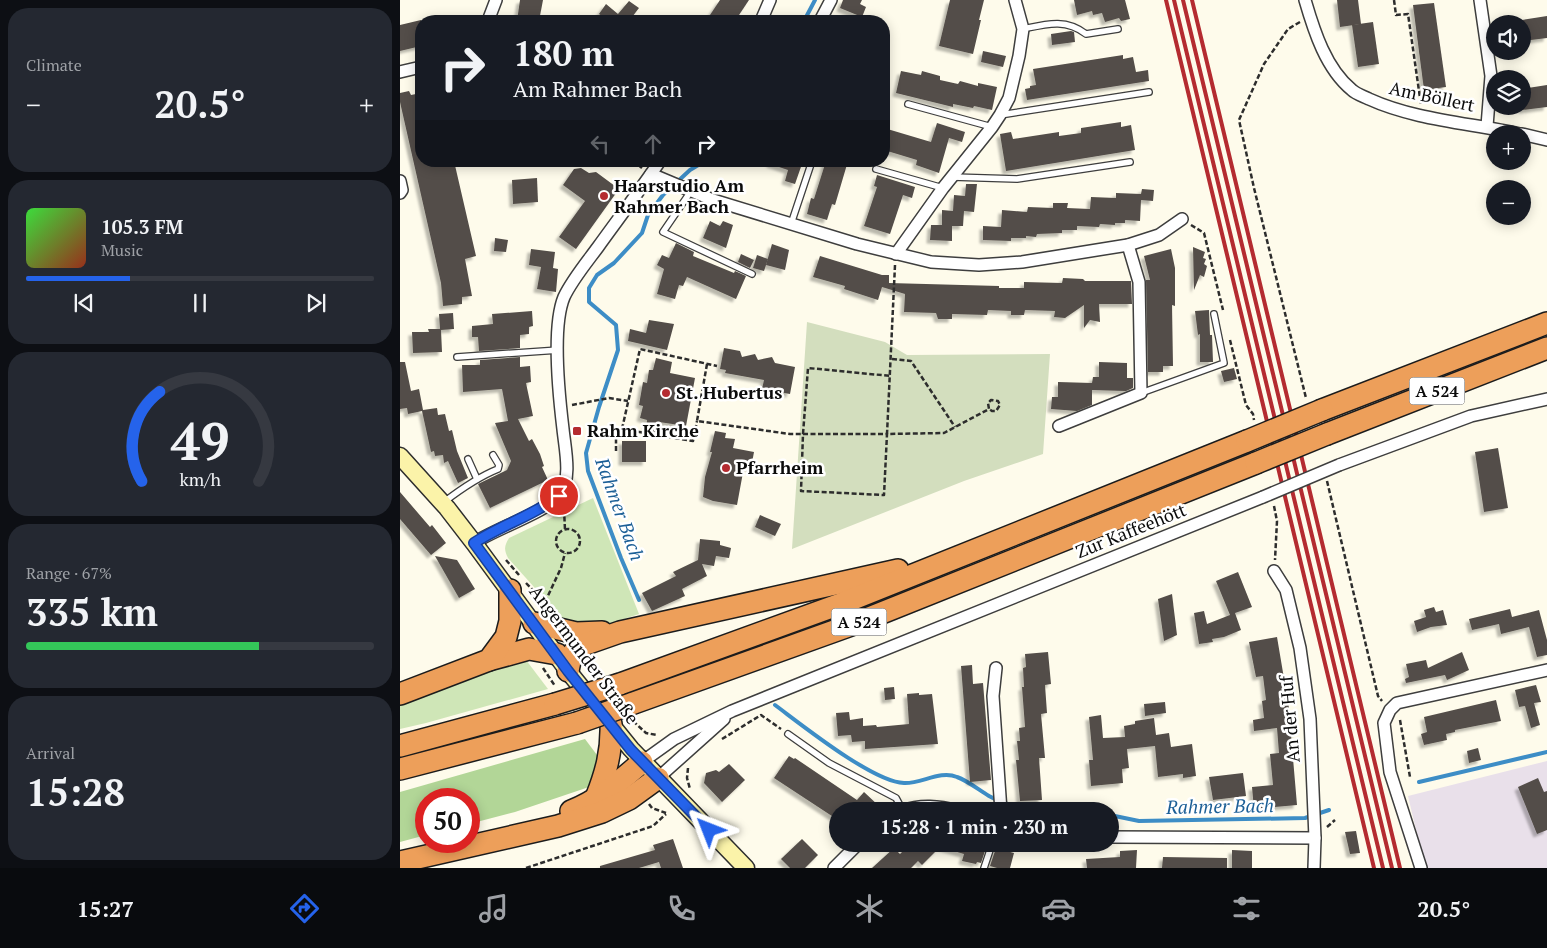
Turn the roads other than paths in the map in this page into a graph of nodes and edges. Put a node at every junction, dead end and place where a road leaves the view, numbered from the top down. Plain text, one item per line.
1 (496, 0) edge
2 (770, 0) edge
3 (831, 0) edge
4 (1015, 0) edge
5 (1306, 0) edge
6 (1480, 0) edge
7 (490, 15) edge
8 (764, 15) edge
9 (823, 15) edge
10 (1023, 29) junction
11 (1118, 29) dead end
12 (415, 68) edge
13 (400, 72) edge
14 (1149, 92) dead end
15 (908, 104) dead end
16 (1000, 115) junction
17 (1486, 125) edge
18 (1486, 126) edge
19 (992, 127) junction
20 (1531, 136) edge
21 (1547, 140) edge
22 (1130, 162) dead end
23 (658, 167) edge
24 (810, 167) edge
25 (876, 169) dead end
26 (656, 176) junction
27 (952, 177) junction
28 (400, 181) edge
29 (943, 188) junction
30 (687, 190) junction
31 (400, 193) edge
32 (1182, 219) road end
33 (791, 224) junction
34 (1128, 245) junction
35 (896, 254) junction
36 (752, 274) dead end
37 (1214, 314) dead end
38 (1547, 323) edge
39 (1547, 348) edge
40 (558, 350) junction
41 (456, 357) dead end
42 (1141, 393) junction
43 (1547, 399) edge
44 (1059, 426) dead end
45 (493, 455) dead end
46 (400, 456) edge
47 (468, 459) dead end
48 (476, 478) junction
49 (442, 503) junction
50 (474, 543) junction
51 (962, 556) junction
52 (1274, 571) road end
53 (510, 590) junction
54 (534, 623) junction
55 (620, 632) junction
56 (489, 660) junction
57 (563, 662) junction
58 (996, 668) dead end
59 (1547, 670) edge
60 (400, 694) edge
61 (732, 711) junction
62 (612, 724) junction
63 (788, 734) road end
64 (400, 746) edge
65 (642, 762) junction
66 (400, 769) edge
67 (658, 778) junction
68 (596, 798) junction
69 (898, 802) edge
70 (1001, 802) edge
71 (480, 833) edge
72 (1119, 837) edge
73 (1315, 838) junction
74 (415, 847) edge
75 (400, 851) edge
76 (850, 852) edge
77 (989, 852) edge
78 (400, 862) edge
79 (742, 867) edge
80 (834, 868) edge
81 (984, 868) edge
82 (1314, 868) edge
83 (1421, 868) edge

1 - 7 street
2 - 8 street
3 - 9 street
4 - 10 street
5 - 18 street, Am Böllert
6 - 17 street
10 - 11 lane
10 - 16 street
12 - 13 street
14 - 16 lane
15 - 19 lane
16 - 19 street
19 - 27 street
20 - 21 street, Am Böllert
22 - 27 lane
23 - 26 street
24 - 33 lane
25 - 29 lane
26 - 30 street
26 - 40 street
27 - 29 street
28 - 31 street
29 - 35 street
30 - 33 street
30 - 36 lane
32 - 34 street
33 - 35 street
34 - 35 street
34 - 42 street
37 - 42 lane
38 - 51 highway, A 524, bridge
39 - 66 highway, A 524, bridge
40 - 41 lane
40 - 50 street
42 - 44 street
43 - 61 street, Zur Kaffeehött, bridge
45 - 48 lane
46 - 49 main road, Angermunder Straße
47 - 48 lane
48 - 49 lane
49 - 50 main road, Angermunder Straße
50 - 53 main road, Angermunder Straße
51 - 55 highway
51 - 64 highway, A 524, bridge
52 - 73 street, An der Huf
53 - 54 main road, Angermunder Straße
53 - 56 highway
54 - 55 highway
54 - 57 main road, Angermunder Straße
55 - 57 highway
56 - 57 highway
56 - 60 highway
57 - 62 main road, Angermunder Straße
58 - 70 street
59 - 83 street
61 - 65 street, Zur Kaffeehött
61 - 67 street, Zur Kaffeehött
62 - 65 main road, Angermunder Straße
62 - 68 highway
63 - 69 lane
65 - 67 main road, Angermunder Straße
65 - 68 highway
67 - 78 highway
67 - 79 main road, Angermunder Straße
68 - 71 highway
72 - 73 street
73 - 82 street, An der Huf
74 - 75 highway
76 - 80 street
77 - 81 lane

